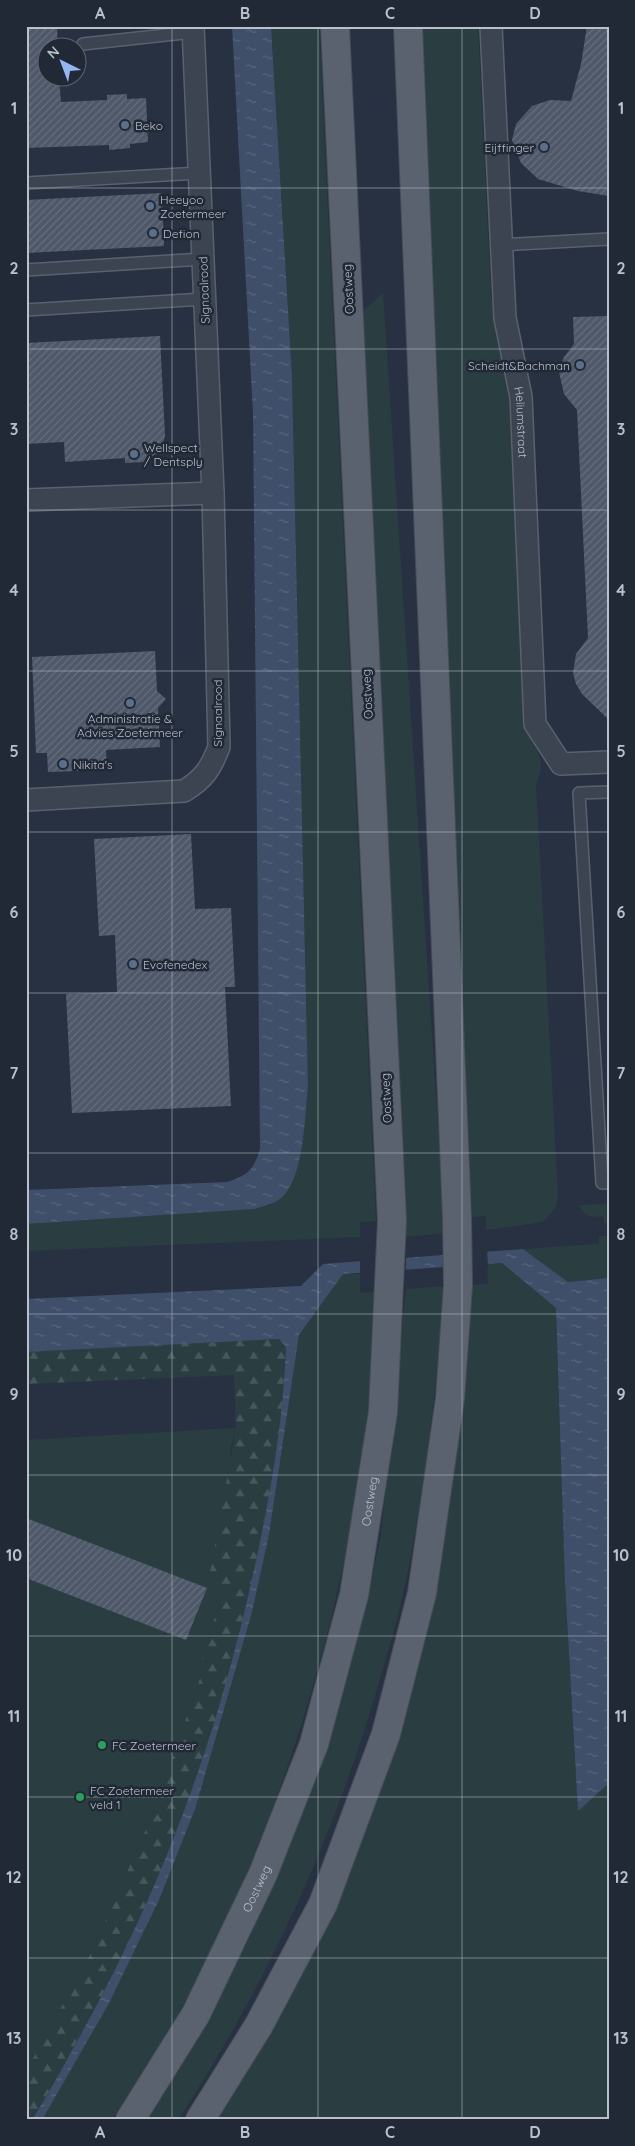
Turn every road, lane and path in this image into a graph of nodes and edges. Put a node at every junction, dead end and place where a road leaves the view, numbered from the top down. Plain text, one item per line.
1 (335, 26) edge
2 (408, 26) edge
3 (491, 26) edge
4 (193, 29) edge
5 (88, 43) edge
6 (199, 173) junction
7 (26, 183) edge
8 (609, 239) edge
9 (501, 245) junction
10 (203, 259) junction
11 (26, 270) edge
12 (204, 299) junction
13 (26, 310) edge
14 (213, 493) junction
15 (26, 500) edge
16 (609, 762) edge
17 (609, 792) edge
18 (26, 800) edge
19 (609, 1183) edge
20 (130, 2120) edge
21 (200, 2120) edge

1 - 20 main road, Oostweg
2 - 21 main road
3 - 9 street, Heliumstraat
4 - 5 lane
4 - 6 street, Signaalrood
6 - 7 lane
6 - 10 street, Signaalrood
8 - 9 lane
9 - 16 street, Heliumstraat
10 - 11 lane
10 - 12 street, Signaalrood
12 - 13 lane
12 - 14 street, Signaalrood
14 - 15 street
14 - 18 street, Signaalrood
17 - 19 lane

